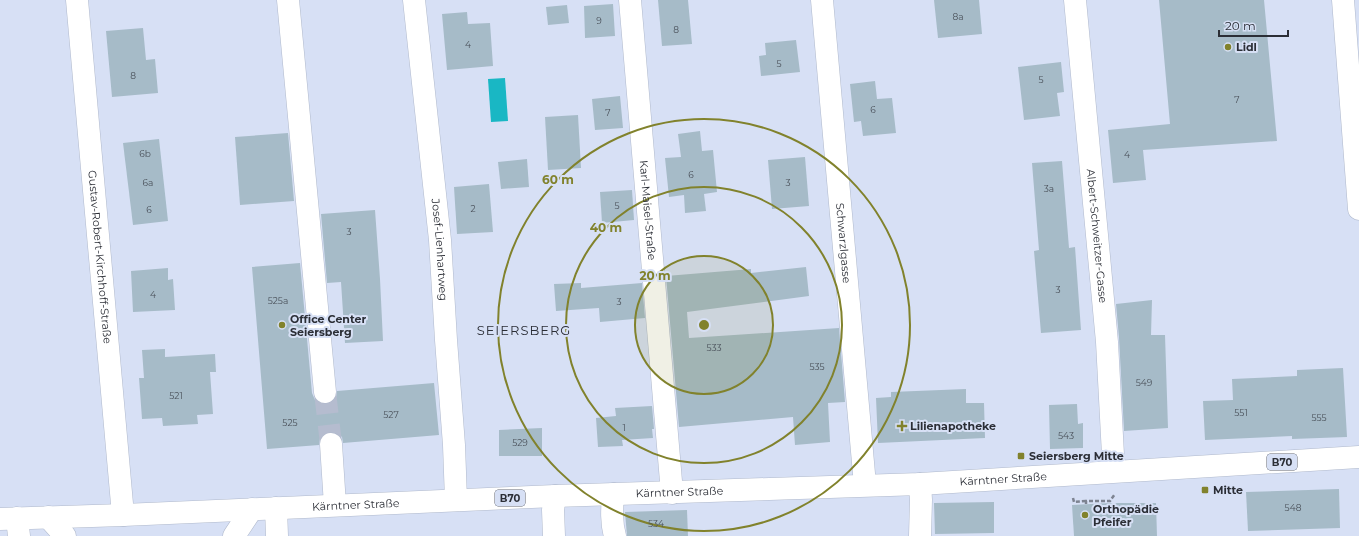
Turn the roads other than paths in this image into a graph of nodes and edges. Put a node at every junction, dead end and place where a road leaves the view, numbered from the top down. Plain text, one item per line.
1 (77, 0) edge
2 (288, 0) edge
3 (414, 0) edge
4 (630, 0) edge
5 (822, 0) edge
6 (1075, 0) edge
7 (1343, 0) edge
8 (1359, 209) edge
9 (325, 392) tunnel mouth
10 (331, 444) tunnel mouth
11 (1359, 457) edge
12 (1115, 471) junction
13 (920, 484) junction
14 (865, 485) junction
15 (672, 493) junction
16 (614, 494) junction
17 (555, 496) junction
18 (456, 500) junction
19 (335, 505) junction
20 (276, 508) junction
21 (252, 509) junction
22 (124, 515) junction
23 (48, 517) junction
24 (12, 524) edge
25 (64, 536) edge
26 (234, 536) edge
27 (277, 536) edge
28 (554, 536) edge
29 (615, 536) edge
30 (920, 536) edge

1 - 22 street, Gustav-Robert-Kirchhoff-Straße
2 - 9 street
3 - 18 street, Josef-Lienhartweg
4 - 15 street, Karl-Maisel-Straße
5 - 14 street, Schwarzlgasse
6 - 12 street, Albert-Schweitzer-Gasse
7 - 8 street
10 - 19 street
11 - 12 street, Kärntner Straße / B70
12 - 13 street, Kärntner Straße / B70
13 - 14 street, Kärntner Straße / B70
13 - 30 street
14 - 15 street, Kärntner Straße / B70
15 - 16 street, Kärntner Straße / B70
16 - 17 street, Kärntner Straße / B70
16 - 29 street
17 - 18 street, Kärntner Straße / B70
17 - 28 street
18 - 19 street, Kärntner Straße / B70
19 - 20 street, Kärntner Straße / B70
20 - 21 street, Kärntner Straße / B70
20 - 27 street
21 - 22 street, Kärntner Straße / B70
21 - 26 street
22 - 23 street, Kärntner Straße / B70
23 - 24 street, Kärntner Straße / B70
23 - 25 street

